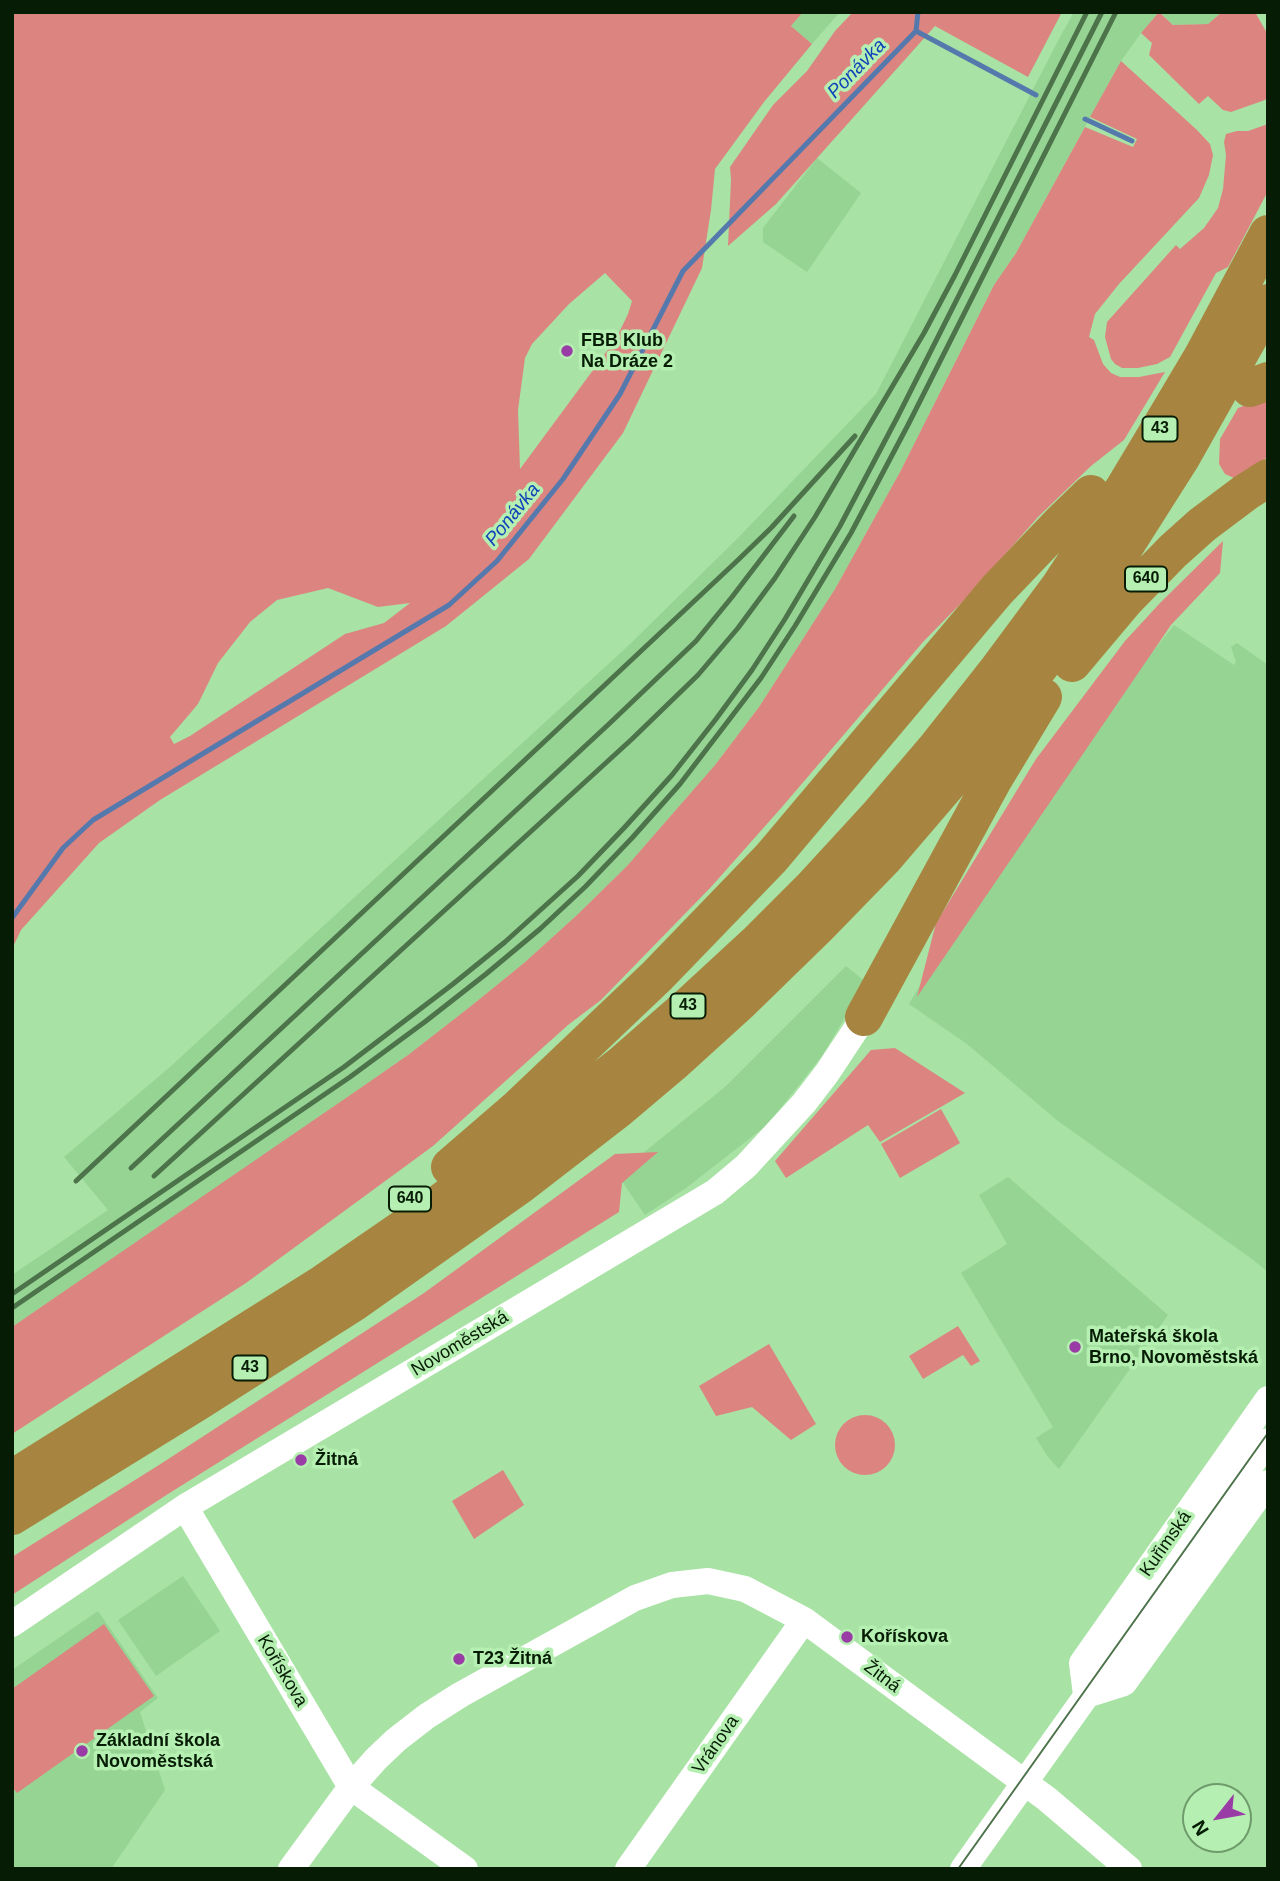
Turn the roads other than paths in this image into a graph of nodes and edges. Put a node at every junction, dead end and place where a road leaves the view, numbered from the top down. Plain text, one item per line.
1 (1259, 251) edge
2 (1268, 303) edge
3 (1268, 478) edge
4 (1091, 494) dead end
5 (1151, 507) junction
6 (1042, 698) junction
7 (885, 857) junction
8 (864, 1017) joint
9 (236, 1340) junction
10 (1268, 1399) edge
11 (1268, 1441) edge
12 (12, 1479) edge
13 (1268, 1483) edge
14 (185, 1507) junction
15 (12, 1516) edge
16 (804, 1620) junction
17 (12, 1624) edge
18 (1086, 1695) junction
19 (1024, 1782) junction
20 (351, 1787) junction
21 (291, 1869) edge
22 (465, 1869) edge
23 (628, 1869) edge
24 (963, 1869) edge
25 (1129, 1869) edge

1 - 9 highway, 43
2 - 5 highway, 43
3 - 6 highway, 640
4 - 9 highway, 640
5 - 6 highway
5 - 7 highway, 43
6 - 7 highway, 640
6 - 8 highway
7 - 15 highway, 43
8 - 14 street, Novoměstská
9 - 12 highway, 43
10 - 18 street, Kuřimská
11 - 18 street, Kuřimská
13 - 18 street
14 - 17 street, Novoměstská
14 - 20 street, Kořískova
16 - 19 street, Žitná
16 - 20 street, Žitná
16 - 23 street, Vránova
18 - 19 street, Kuřimská
19 - 24 street, Kuřimská
19 - 25 street, Žitná
20 - 21 street, Žitná
20 - 22 street, Kořískova

